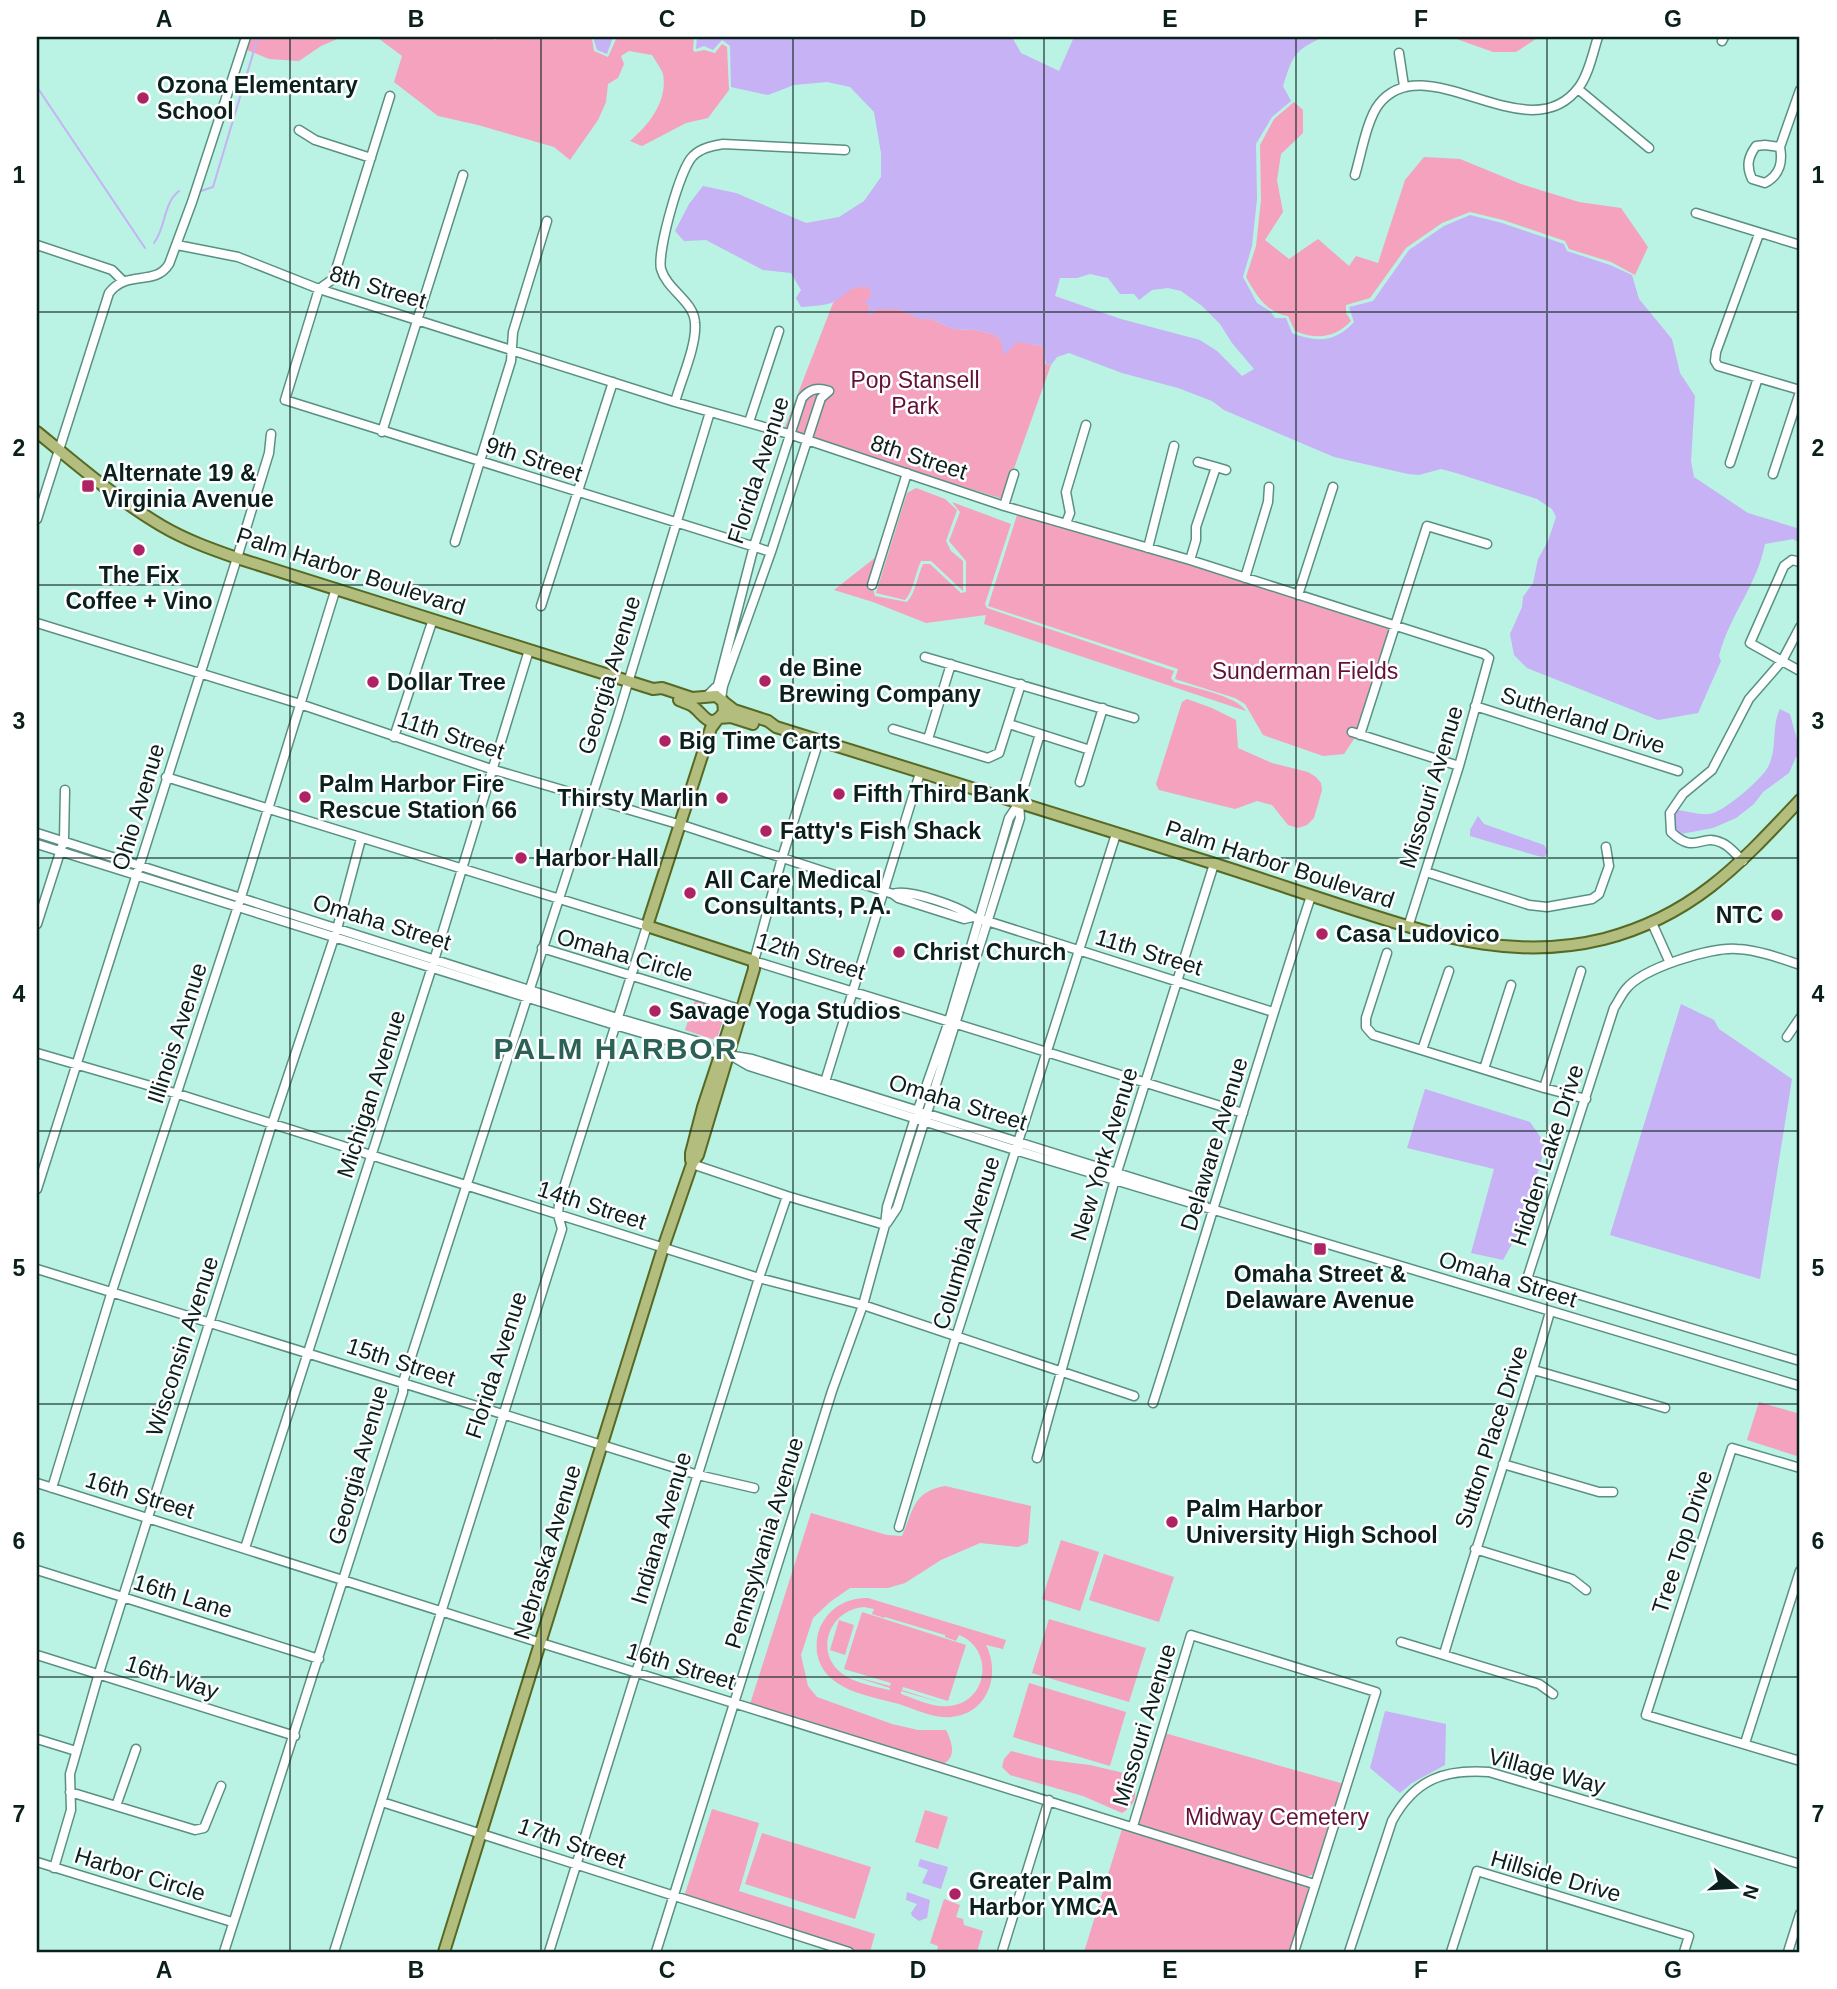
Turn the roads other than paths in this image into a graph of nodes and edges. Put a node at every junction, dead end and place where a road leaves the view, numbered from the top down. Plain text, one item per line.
1 (246, 37) edge
2 (1598, 37) edge
3 (1399, 53) dead end
4 (1404, 86) junction
5 (1578, 89) junction
6 (1799, 95) edge
7 (390, 96) dead end
8 (299, 130) dead end
9 (1780, 147) junction
10 (1649, 148) dead end
11 (845, 150) dead end
12 (371, 158) junction
13 (463, 175) dead end
14 (1355, 175) dead end
15 (1696, 213) dead end
16 (547, 221) dead end
17 (1759, 234) junction
18 (37, 245) edge
19 (177, 245) junction
20 (1800, 245) edge
21 (122, 280) junction
22 (319, 289) junction
23 (417, 319) junction
24 (779, 331) dead end
25 (511, 348) junction
26 (1758, 378) junction
27 (613, 382) junction
28 (1800, 391) edge
29 (675, 402) junction
30 (710, 412) junction
31 (749, 422) junction
32 (1086, 425) dead end
33 (382, 432) junction
34 (271, 434) dead end
35 (789, 434) junction
36 (41, 435) edge
37 (807, 441) junction
38 (1174, 446) dead end
39 (58, 449) junction
40 (482, 462) junction
41 (1198, 462) dead end
42 (1730, 463) dead end
43 (1216, 467) junction
44 (1226, 470) dead end
45 (907, 473) junction
46 (1014, 474) dead end
47 (1773, 474) dead end
48 (1269, 487) dead end
49 (1333, 487) dead end
50 (578, 493) junction
51 (1004, 506) junction
52 (37, 519) edge
53 (1066, 523) junction
54 (677, 524) junction
55 (455, 541) dead end
56 (1487, 544) dead end
57 (754, 546) junction
58 (1148, 548) junction
59 (771, 552) junction
60 (237, 558) junction
61 (1190, 561) junction
62 (1800, 562) edge
63 (1245, 578) junction
64 (872, 585) dead end
65 (336, 588) junction
66 (1298, 595) junction
67 (541, 606) dead end
68 (433, 619) junction
69 (37, 623) edge
70 (1396, 626) junction
71 (1800, 627) edge
72 (529, 650) junction
73 (925, 657) dead end
74 (1489, 658) joint
75 (1782, 661) junction
76 (951, 664) junction
77 (1800, 671) edge
78 (200, 673) junction
79 (628, 681) junction
80 (1021, 684) junction
81 (653, 689) junction
82 (707, 695) junction
83 (722, 700) junction
84 (300, 704) junction
85 (1475, 706) junction
86 (1103, 708) junction
87 (701, 715) junction
88 (1134, 718) dead end
89 (718, 719) junction
90 (1009, 724) junction
91 (776, 727) junction
92 (893, 729) dead end
93 (1040, 734) junction
94 (394, 737) junction
95 (928, 739) junction
96 (819, 740) junction
97 (1090, 750) junction
98 (1459, 766) junction
99 (491, 769) junction
100 (1678, 771) dead end
101 (920, 773) junction
102 (166, 777) junction
103 (1080, 782) dead end
104 (65, 790) dead end
105 (690, 790) junction
106 (590, 798) junction
107 (1800, 800) edge
108 (1019, 803) junction
109 (268, 808) junction
110 (678, 825) junction
111 (37, 833) edge
112 (1116, 834) junction
113 (361, 839) junction
114 (64, 841) junction
115 (37, 844) edge
116 (1606, 847) dead end
117 (60, 851) junction
118 (782, 858) junction
119 (1743, 861) junction
120 (1214, 864) junction
121 (140, 866) junction
122 (461, 868) junction
123 (1426, 872) junction
124 (137, 876) junction
125 (882, 890) junction
126 (1311, 896) junction
127 (557, 900) junction
128 (240, 902) junction
129 (979, 919) junction
130 (1652, 923) junction
131 (37, 924) edge
132 (647, 926) junction
133 (1408, 927) junction
134 (335, 933) junction
135 (542, 948) junction
136 (1078, 950) junction
137 (1387, 953) dead end
138 (754, 961) junction
139 (433, 963) junction
140 (1671, 963) junction
141 (1800, 964) edge
142 (1449, 971) dead end
143 (1581, 971) dead end
144 (631, 975) junction
145 (1177, 980) junction
146 (1511, 985) dead end
147 (852, 991) junction
148 (528, 994) junction
149 (736, 1008) junction
150 (1273, 1012) junction
151 (1800, 1018) edge
152 (616, 1022) junction
153 (952, 1022) junction
154 (1787, 1037) dead end
155 (1422, 1050) junction
156 (1048, 1052) junction
157 (37, 1053) edge
158 (725, 1055) junction
159 (77, 1066) junction
160 (1484, 1069) junction
161 (1145, 1082) junction
162 (824, 1086) junction
163 (1544, 1088) junction
164 (178, 1094) junction
165 (1587, 1099) junction
166 (1243, 1113) junction
167 (916, 1114) junction
168 (926, 1117) junction
169 (272, 1124) junction
170 (1018, 1141) junction
171 (1015, 1150) junction
172 (371, 1155) junction
173 (41, 1163) edge
174 (692, 1164) junction
175 (1116, 1176) junction
176 (468, 1186) junction
177 (37, 1189) edge
178 (787, 1196) junction
179 (1215, 1209) junction
180 (558, 1215) junction
181 (885, 1225) junction
182 (663, 1248) junction
183 (37, 1269) edge
184 (759, 1278) junction
185 (112, 1291) junction
186 (863, 1305) junction
187 (1550, 1312) junction
188 (210, 1322) junction
189 (956, 1337) junction
190 (307, 1352) junction
191 (1800, 1361) edge
192 (1534, 1370) junction
193 (1060, 1372) junction
194 (402, 1382) junction
195 (1800, 1386) edge
196 (1134, 1396) dead end
197 (1153, 1403) dead end
198 (1665, 1408) dead end
199 (503, 1415) junction
200 (602, 1445) junction
201 (1037, 1458) dead end
202 (1503, 1464) junction
203 (1800, 1468) edge
204 (698, 1475) junction
205 (37, 1483) edge
206 (52, 1488) junction
207 (754, 1488) dead end
208 (1613, 1492) dead end
209 (149, 1517) junction
210 (899, 1527) dead end
211 (245, 1548) junction
212 (1475, 1549) junction
213 (37, 1570) edge
214 (1800, 1571) edge
215 (345, 1579) junction
216 (1586, 1590) dead end
217 (123, 1598) junction
218 (441, 1610) junction
219 (1401, 1642) dead end
220 (541, 1643) junction
221 (1444, 1654) junction
222 (37, 1655) edge
223 (319, 1659) junction
224 (637, 1672) junction
225 (99, 1673) junction
226 (1553, 1694) dead end
227 (735, 1703) junction
228 (295, 1736) junction
229 (37, 1739) edge
230 (1745, 1743) junction
231 (136, 1749) dead end
232 (76, 1751) junction
233 (1800, 1761) edge
234 (221, 1786) dead end
235 (71, 1792) junction
236 (1049, 1800) junction
237 (382, 1801) junction
238 (116, 1806) junction
239 (1133, 1826) junction
240 (481, 1833) junction
241 (37, 1862) edge
242 (1800, 1864) edge
243 (577, 1866) junction
244 (54, 1868) junction
245 (1314, 1884) junction
246 (674, 1898) junction
247 (1800, 1914) edge
248 (232, 1922) junction
249 (224, 1952) edge
250 (334, 1952) edge
251 (444, 1952) edge
252 (549, 1952) edge
253 (656, 1952) edge
254 (849, 1952) edge
255 (1002, 1952) edge
256 (1294, 1952) edge
257 (1349, 1952) edge
258 (1451, 1952) edge
259 (1684, 1952) edge
260 (1788, 1952) edge

1 - 19 street
2 - 5 street
3 - 4 street
4 - 5 street
4 - 14 street
5 - 10 street
6 - 9 street
7 - 12 street
8 - 12 street
9 - 9 street
11 - 29 street
12 - 22 street
13 - 23 street
15 - 17 street
16 - 25 street
17 - 20 street
17 - 26 street
18 - 21 street
19 - 21 street
19 - 22 street, 8th Street
21 - 39 street
22 - 23 street, 8th Street
22 - 33 street, 9th Street
23 - 25 street, 8th Street
23 - 33 street
24 - 31 street
25 - 27 street, 8th Street
25 - 40 street
26 - 28 street
26 - 42 street
27 - 29 street, 8th Street
27 - 50 street
28 - 47 street
29 - 30 street, 8th Street
30 - 31 street, 8th Street
30 - 54 street, Georgia Avenue
31 - 35 street, 8th Street
32 - 53 street
33 - 40 street, 9th Street
34 - 60 street, Ohio Avenue
35 - 37 street, 8th Street
35 - 37 street, Florida Avenue
35 - 57 street, Florida Avenue
36 - 39 main road, Palm Harbor Boulevard
37 - 45 street, 8th Street
37 - 59 street, Florida Avenue
38 - 58 street
39 - 52 street
39 - 60 main road, Palm Harbor Boulevard
40 - 50 street, 9th Street
40 - 55 street
41 - 43 street
43 - 44 street
43 - 61 street
45 - 51 street, 8th Street
45 - 64 street
46 - 51 street
48 - 63 street
49 - 66 street
50 - 54 street, 9th Street
50 - 67 street
51 - 53 street, 8th Street
53 - 58 street, 8th Street
54 - 57 street, 9th Street
54 - 79 street, Georgia Avenue
56 - 70 street
57 - 59 street, 9th Street
57 - 82 street, Florida Avenue
58 - 61 street, 8th Street
59 - 83 street, Florida Avenue
60 - 65 main road, Palm Harbor Boulevard
60 - 78 street, Ohio Avenue
61 - 63 street, 8th Street
62 - 75 street
63 - 66 street, 8th Street
65 - 68 main road, Palm Harbor Boulevard
65 - 84 street, Illinois Avenue
66 - 70 street, 8th Street
68 - 72 main road, Palm Harbor Boulevard
68 - 94 street
69 - 78 street, 11th Street
70 - 74 street, 8th Street
70 - 98 street
71 - 75 street
72 - 79 main road, Palm Harbor Boulevard
72 - 99 street, Michigan Avenue
73 - 76 street
74 - 85 street, Missouri Avenue
75 - 77 street
75 - 119 street
76 - 80 street
76 - 95 street
78 - 84 street, 11th Street
78 - 102 street, Ohio Avenue
79 - 81 main road, Palm Harbor Boulevard
79 - 106 street, Georgia Avenue
80 - 86 street
80 - 90 street
81 - 82 main road, Palm Harbor Boulevard
81 - 87 main road, Palm Harbor Boulevard
82 - 83 main road
82 - 87 main road
83 - 89 main road
83 - 91 main road
84 - 94 street, 11th Street
84 - 109 street, Illinois Avenue
85 - 98 street, Missouri Avenue
85 - 100 street, Sutherland Drive
86 - 88 street
86 - 97 street
87 - 89 main road
87 - 105 main road, Florida Avenue
89 - 91 main road
89 - 105 main road, Florida Avenue
90 - 93 street
90 - 95 street
91 - 96 main road
92 - 95 street
93 - 97 street
93 - 108 street, Pennsylvania Avenue
94 - 99 street, 11th Street
96 - 101 main road
96 - 118 street, Nebraska Avenue
97 - 103 street
98 - 123 street, Missouri Avenue
99 - 106 street, 11th Street
99 - 122 street, Michigan Avenue
101 - 108 main road
101 - 125 street
102 - 109 street, 12th Street
102 - 121 street, Ohio Avenue
104 - 114 street
105 - 110 main road, Florida Avenue
106 - 110 street, 11th Street
106 - 127 street, Georgia Avenue
107 - 119 main road, Palm Harbor Boulevard
108 - 112 main road, Palm Harbor Boulevard
108 - 129 street, Pennsylvania Avenue
109 - 113 street, 12th Street
109 - 128 street, Illinois Avenue
110 - 118 street, 11th Street
110 - 132 main road, Florida Avenue
111 - 114 street, Omaha Street
112 - 120 main road, Palm Harbor Boulevard
112 - 136 street, Columbia Avenue
113 - 122 street, 12th Street
113 - 134 street, Wisconsin Avenue
114 - 117 street
114 - 121 street, Omaha Street
115 - 117 street, Omaha Street
116 - 123 street
117 - 124 street, Omaha Street
117 - 131 street
118 - 125 street, 11th Street
118 - 138 street, Nebraska Avenue
119 - 130 main road, Palm Harbor Boulevard
120 - 126 main road, Palm Harbor Boulevard
120 - 145 street, New York Avenue
121 - 124 street, Ohio Avenue
121 - 128 street, Omaha Street
122 - 127 street, 12th Street
122 - 139 street, Michigan Avenue
123 - 133 street, Missouri Avenue
124 - 128 street, Omaha Street
124 - 159 street, Ohio Avenue
125 - 129 street, 11th Street
125 - 147 street
126 - 133 main road, Palm Harbor Boulevard
126 - 150 street, Delaware Avenue
127 - 132 street, 12th Street
127 - 135 street, Georgia Avenue
128 - 134 street, Omaha Street
128 - 164 street, Illinois Avenue
129 - 136 street, 11th Street
129 - 153 street, Pennsylvania Avenue
130 - 133 main road, Palm Harbor Boulevard
130 - 140 street
132 - 138 main road, 12th Street
132 - 144 street, Florida Avenue
134 - 139 street, Omaha Street
134 - 169 street, Wisconsin Avenue
135 - 144 street, Omaha Circle
135 - 148 street, Omaha Circle
136 - 145 street, 11th Street
136 - 156 street, Columbia Avenue
137 - 155 street
138 - 147 street, 12th Street
138 - 149 main road, Nebraska Avenue
138 - 158 main road, Nebraska Avenue
139 - 148 street, Omaha Street
139 - 172 street, Michigan Avenue
140 - 141 street, Hidden Lake Drive
140 - 165 street, Hidden Lake Drive
142 - 155 street
143 - 163 street
144 - 149 street, Omaha Circle
144 - 152 street, Florida Avenue
145 - 150 street, 11th Street
145 - 161 street, New York Avenue
146 - 160 street
147 - 153 street, 12th Street
147 - 162 street
148 - 152 street, Omaha Street
148 - 176 street, Georgia Avenue
149 - 158 main road, Nebraska Avenue
150 - 166 street, Delaware Avenue
151 - 154 street
152 - 158 street, Omaha Street
152 - 180 street, Florida Avenue
153 - 156 street, 12th Street
153 - 167 street, Pennsylvania Avenue
153 - 168 street, Pennsylvania Avenue
155 - 160 street
156 - 161 street, 12th Street
156 - 170 street, Columbia Avenue
157 - 159 street, 14th Street
158 - 162 street, Omaha Street
158 - 174 main road, Nebraska Avenue
159 - 164 street, 14th Street
159 - 173 street, Ohio Avenue
160 - 163 street
161 - 166 street, 12th Street
161 - 175 street, New York Avenue
162 - 167 street, Omaha Street
163 - 165 street
164 - 169 street, 14th Street
164 - 185 street, Illinois Avenue
165 - 191 street, Hidden Lake Drive
166 - 179 street, Delaware Avenue
167 - 168 street, Omaha Street
167 - 181 street, Pennsylvania Avenue
168 - 170 street, Omaha Street
168 - 171 street, Omaha Street
168 - 181 street, Pennsylvania Avenue
169 - 172 street, 14th Street
169 - 188 street, Wisconsin Avenue
170 - 171 street, Columbia Avenue
170 - 175 street, Omaha Street
171 - 175 street, Omaha Street
171 - 189 street, Columbia Avenue
172 - 176 street, 14th Street
172 - 190 street, Michigan Avenue
173 - 177 street, Ohio Avenue
174 - 178 street
174 - 182 main road, Nebraska Avenue
175 - 179 street, Omaha Street
175 - 193 street, New York Avenue
176 - 180 street, 14th Street
176 - 194 street, Georgia Avenue
178 - 181 street
178 - 184 street, Indiana Avenue
179 - 187 street, Omaha Street
179 - 197 street, Delaware Avenue
180 - 182 street, 14th Street
180 - 199 street, Florida Avenue
181 - 186 street, Pennsylvania Avenue
182 - 184 street, 14th Street
182 - 200 main road, Nebraska Avenue
183 - 185 street, 15th Street
184 - 186 street, 14th Street
184 - 204 street, Indiana Avenue
185 - 188 street, 15th Street
185 - 206 street, Illinois Avenue
186 - 189 street, 14th Street
186 - 227 street, Pennsylvania Avenue
187 - 192 street, Sutton Place Drive
187 - 195 street, Omaha Street
188 - 190 street, 15th Street
188 - 209 street, Wisconsin Avenue
189 - 193 street, 14th Street
189 - 210 street, Columbia Avenue
190 - 194 street, 15th Street
190 - 211 street, Michigan Avenue
192 - 198 street
192 - 202 street, Sutton Place Drive
193 - 196 street, 14th Street
193 - 201 street, New York Avenue
194 - 199 street, 15th Street
194 - 215 street, Georgia Avenue
199 - 200 street, 15th Street
199 - 218 street, Florida Avenue
200 - 204 street, 15th Street
200 - 220 main road, Nebraska Avenue
202 - 208 street
202 - 212 street, Sutton Place Drive
203 - 230 street, Tree Top Drive
204 - 207 street, 15th Street
204 - 224 street, Indiana Avenue
205 - 206 street, 16th Street
206 - 209 street, 16th Street
209 - 211 street, 16th Street
209 - 217 street, Wisconsin Avenue
211 - 215 street, 16th Street
212 - 216 street
212 - 221 street, Sutton Place Drive
213 - 217 street, 16th Lane
214 - 230 street
215 - 218 street, 16th Street
215 - 223 street, Georgia Avenue
217 - 223 street, 16th Lane
217 - 225 street, Wisconsin Avenue
218 - 220 street, 16th Street
218 - 237 street, Florida Avenue
219 - 221 street
220 - 224 street, 16th Street
220 - 240 main road, Nebraska Avenue
221 - 226 street
222 - 225 street, 16th Way
223 - 228 street, Georgia Avenue
224 - 227 street, 16th Street
224 - 243 street, Indiana Avenue
225 - 228 street, 16th Way
225 - 232 street, Wisconsin Avenue
227 - 236 street, 16th Street
227 - 246 street, Pennsylvania Avenue
228 - 248 street, Georgia Avenue
229 - 232 street
230 - 233 street
231 - 238 street
232 - 235 street, Wisconsin Avenue
234 - 238 street
235 - 238 street
235 - 244 street, Wisconsin Avenue
236 - 239 street, 16th Street
236 - 255 street
237 - 240 street, 17th Street
237 - 250 street, Florida Avenue
239 - 245 street, 16th Street
239 - 245 street, Missouri Avenue
240 - 243 street, 17th Street
240 - 251 main road, Nebraska Avenue
241 - 244 street, Harbor Circle
242 - 257 street, Village Way
243 - 246 street, 17th Street
243 - 252 street, Indiana Avenue
244 - 248 street, Harbor Circle
245 - 256 street
246 - 253 street, Pennsylvania Avenue
246 - 254 street, 17th Street
247 - 260 street
248 - 249 street, Georgia Avenue
258 - 259 street, Hillside Drive

